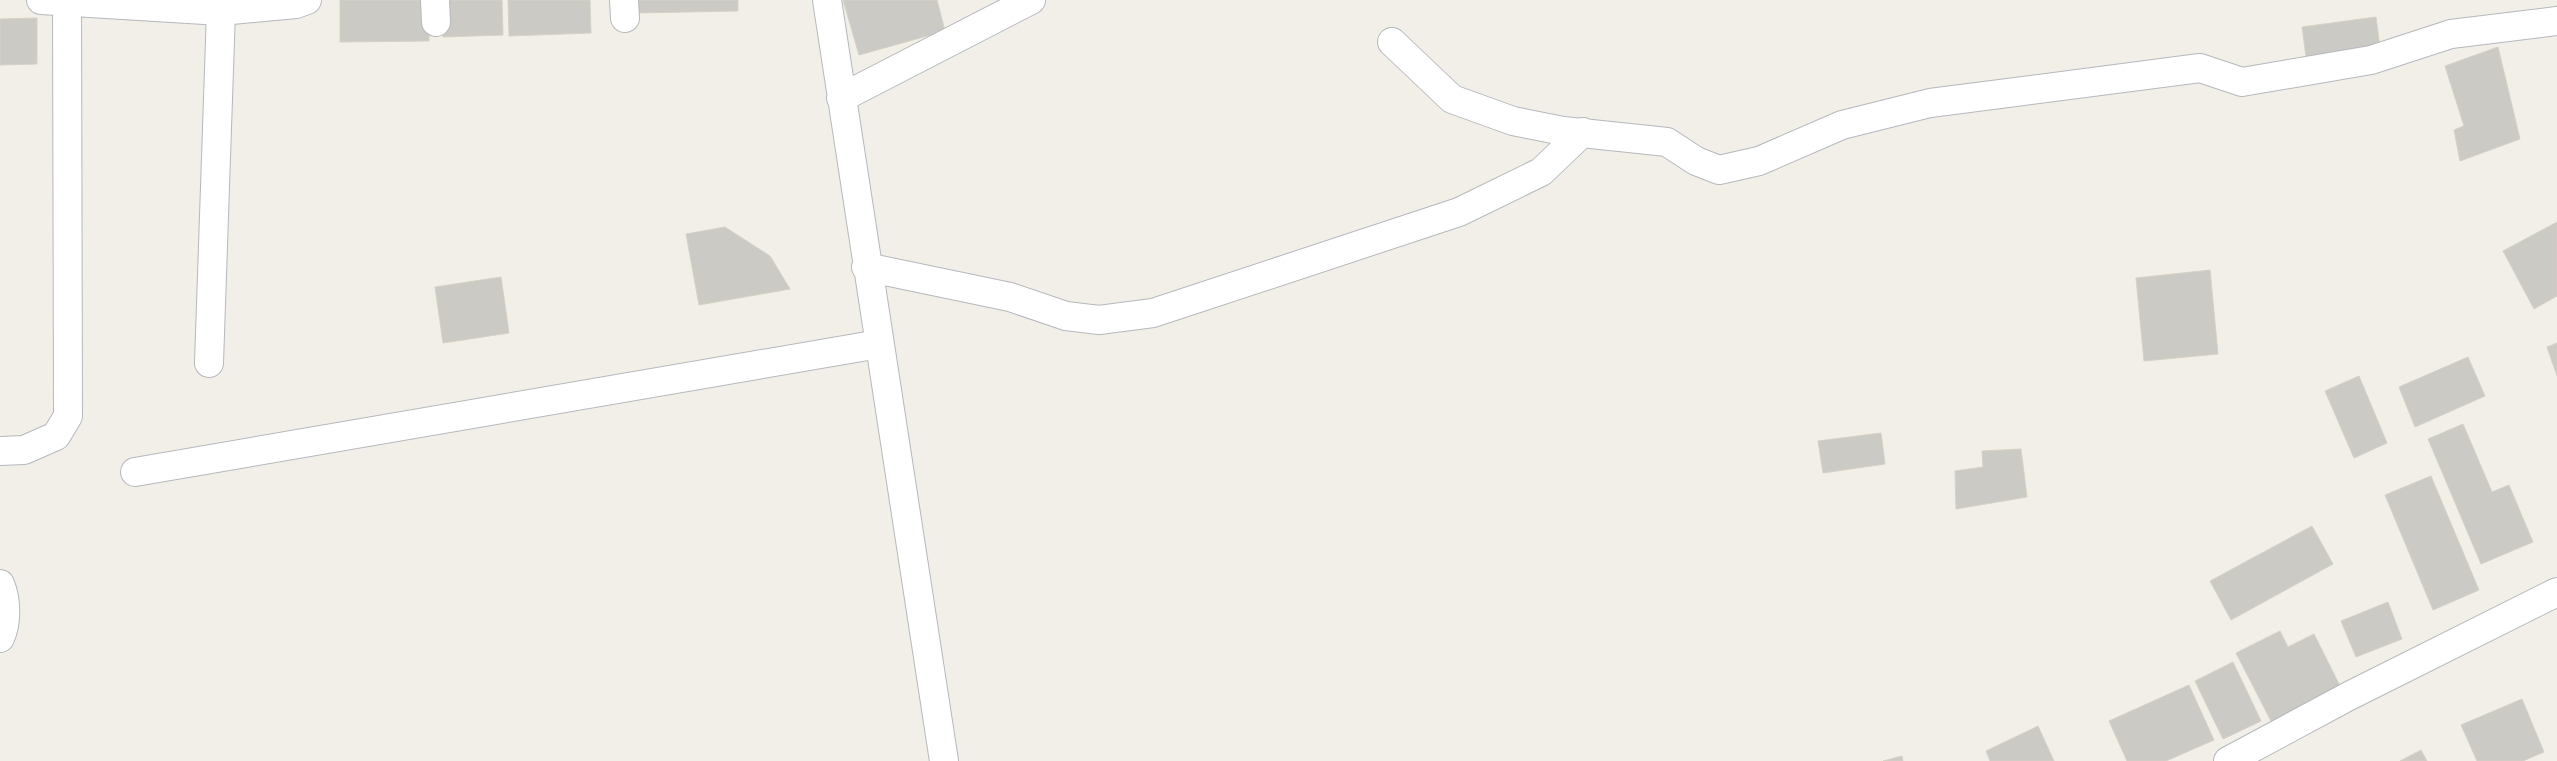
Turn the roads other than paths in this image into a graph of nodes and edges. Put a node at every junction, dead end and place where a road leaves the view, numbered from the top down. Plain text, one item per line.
1 (307, 0) edge
2 (827, 0) edge
3 (1031, 0) edge
4 (54, 1) edge
5 (158, 3) edge
6 (221, 11) junction
7 (2557, 21) edge
8 (1392, 42) dead end
9 (842, 98) junction
10 (1583, 132) junction
11 (866, 267) junction
12 (879, 344) junction
13 (209, 363) dead end
14 (0, 452) edge
15 (134, 472) dead end
16 (0, 584) edge
17 (2557, 592) edge
18 (0, 638) edge
19 (944, 761) edge
20 (2228, 761) edge

1 - 6 street
2 - 9 street
3 - 9 street
4 - 5 street
4 - 14 street
5 - 6 street
6 - 13 street
7 - 10 street
8 - 10 street
9 - 11 street
10 - 11 street
11 - 12 street
12 - 15 street
12 - 19 street
16 - 18 street
17 - 20 street

